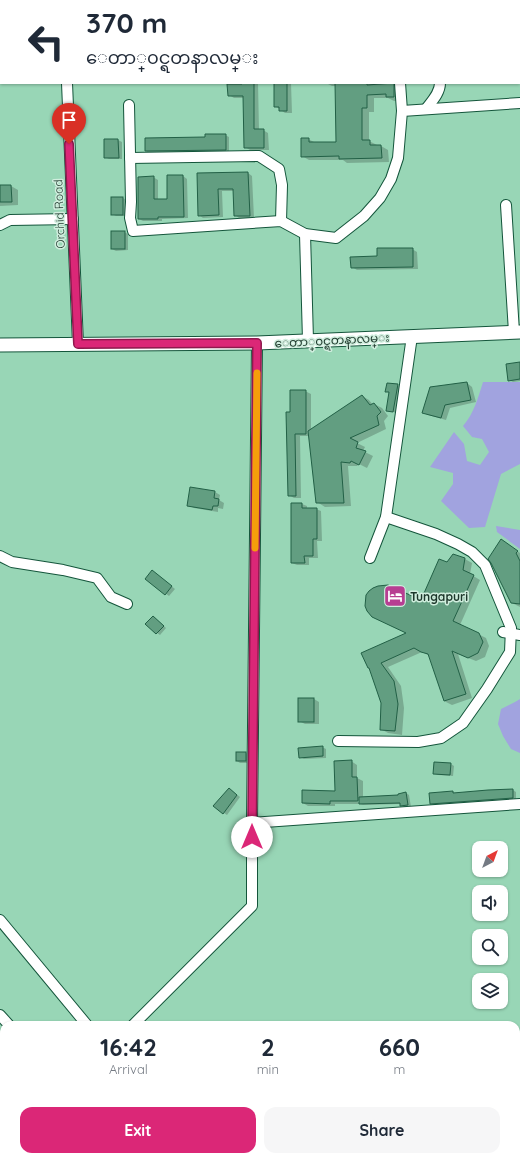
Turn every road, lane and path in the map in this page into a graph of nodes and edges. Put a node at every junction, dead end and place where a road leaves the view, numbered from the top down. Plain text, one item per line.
1 (67, 84) edge
2 (400, 84) edge
3 (440, 84) edge
4 (520, 103) edge
5 (129, 105) dead end
6 (426, 109) junction
7 (402, 111) junction
8 (130, 158) junction
9 (506, 205) dead end
10 (72, 219) junction
11 (281, 221) junction
12 (0, 224) edge
13 (305, 234) junction
14 (517, 332) edge
15 (412, 336) junction
16 (308, 340) junction
17 (257, 343) junction
18 (78, 344) junction
19 (0, 345) edge
20 (386, 517) junction
21 (0, 556) edge
22 (370, 558) dead end
23 (127, 604) dead end
24 (511, 633) edge
25 (338, 741) dead end
26 (520, 804) edge
27 (252, 823) junction
28 (0, 920) edge
29 (84, 1021) edge
30 (137, 1021) edge

1 - 10 street, Orchid Road
2 - 7 street
3 - 6 street
4 - 6 street
5 - 8 street
6 - 7 street
7 - 13 street
8 - 11 street
8 - 11 street
9 - 14 street
10 - 12 street
10 - 18 street, Orchid Road
11 - 13 street
13 - 16 street
14 - 15 main road, ေတာ္၀င္ရတနာလမ္း
15 - 16 main road, ေတာ္၀င္ရတနာလမ္း
15 - 20 street
16 - 17 main road, ေတာ္၀င္ရတနာလမ္း
17 - 18 main road, ေတာ္၀င္ရတနာလမ္း
17 - 27 street
18 - 19 main road, ေတာ္၀င္ရတနာလမ္း
20 - 22 street
20 - 24 street
21 - 23 street
24 - 25 street
26 - 27 street
27 - 30 street
28 - 29 street

